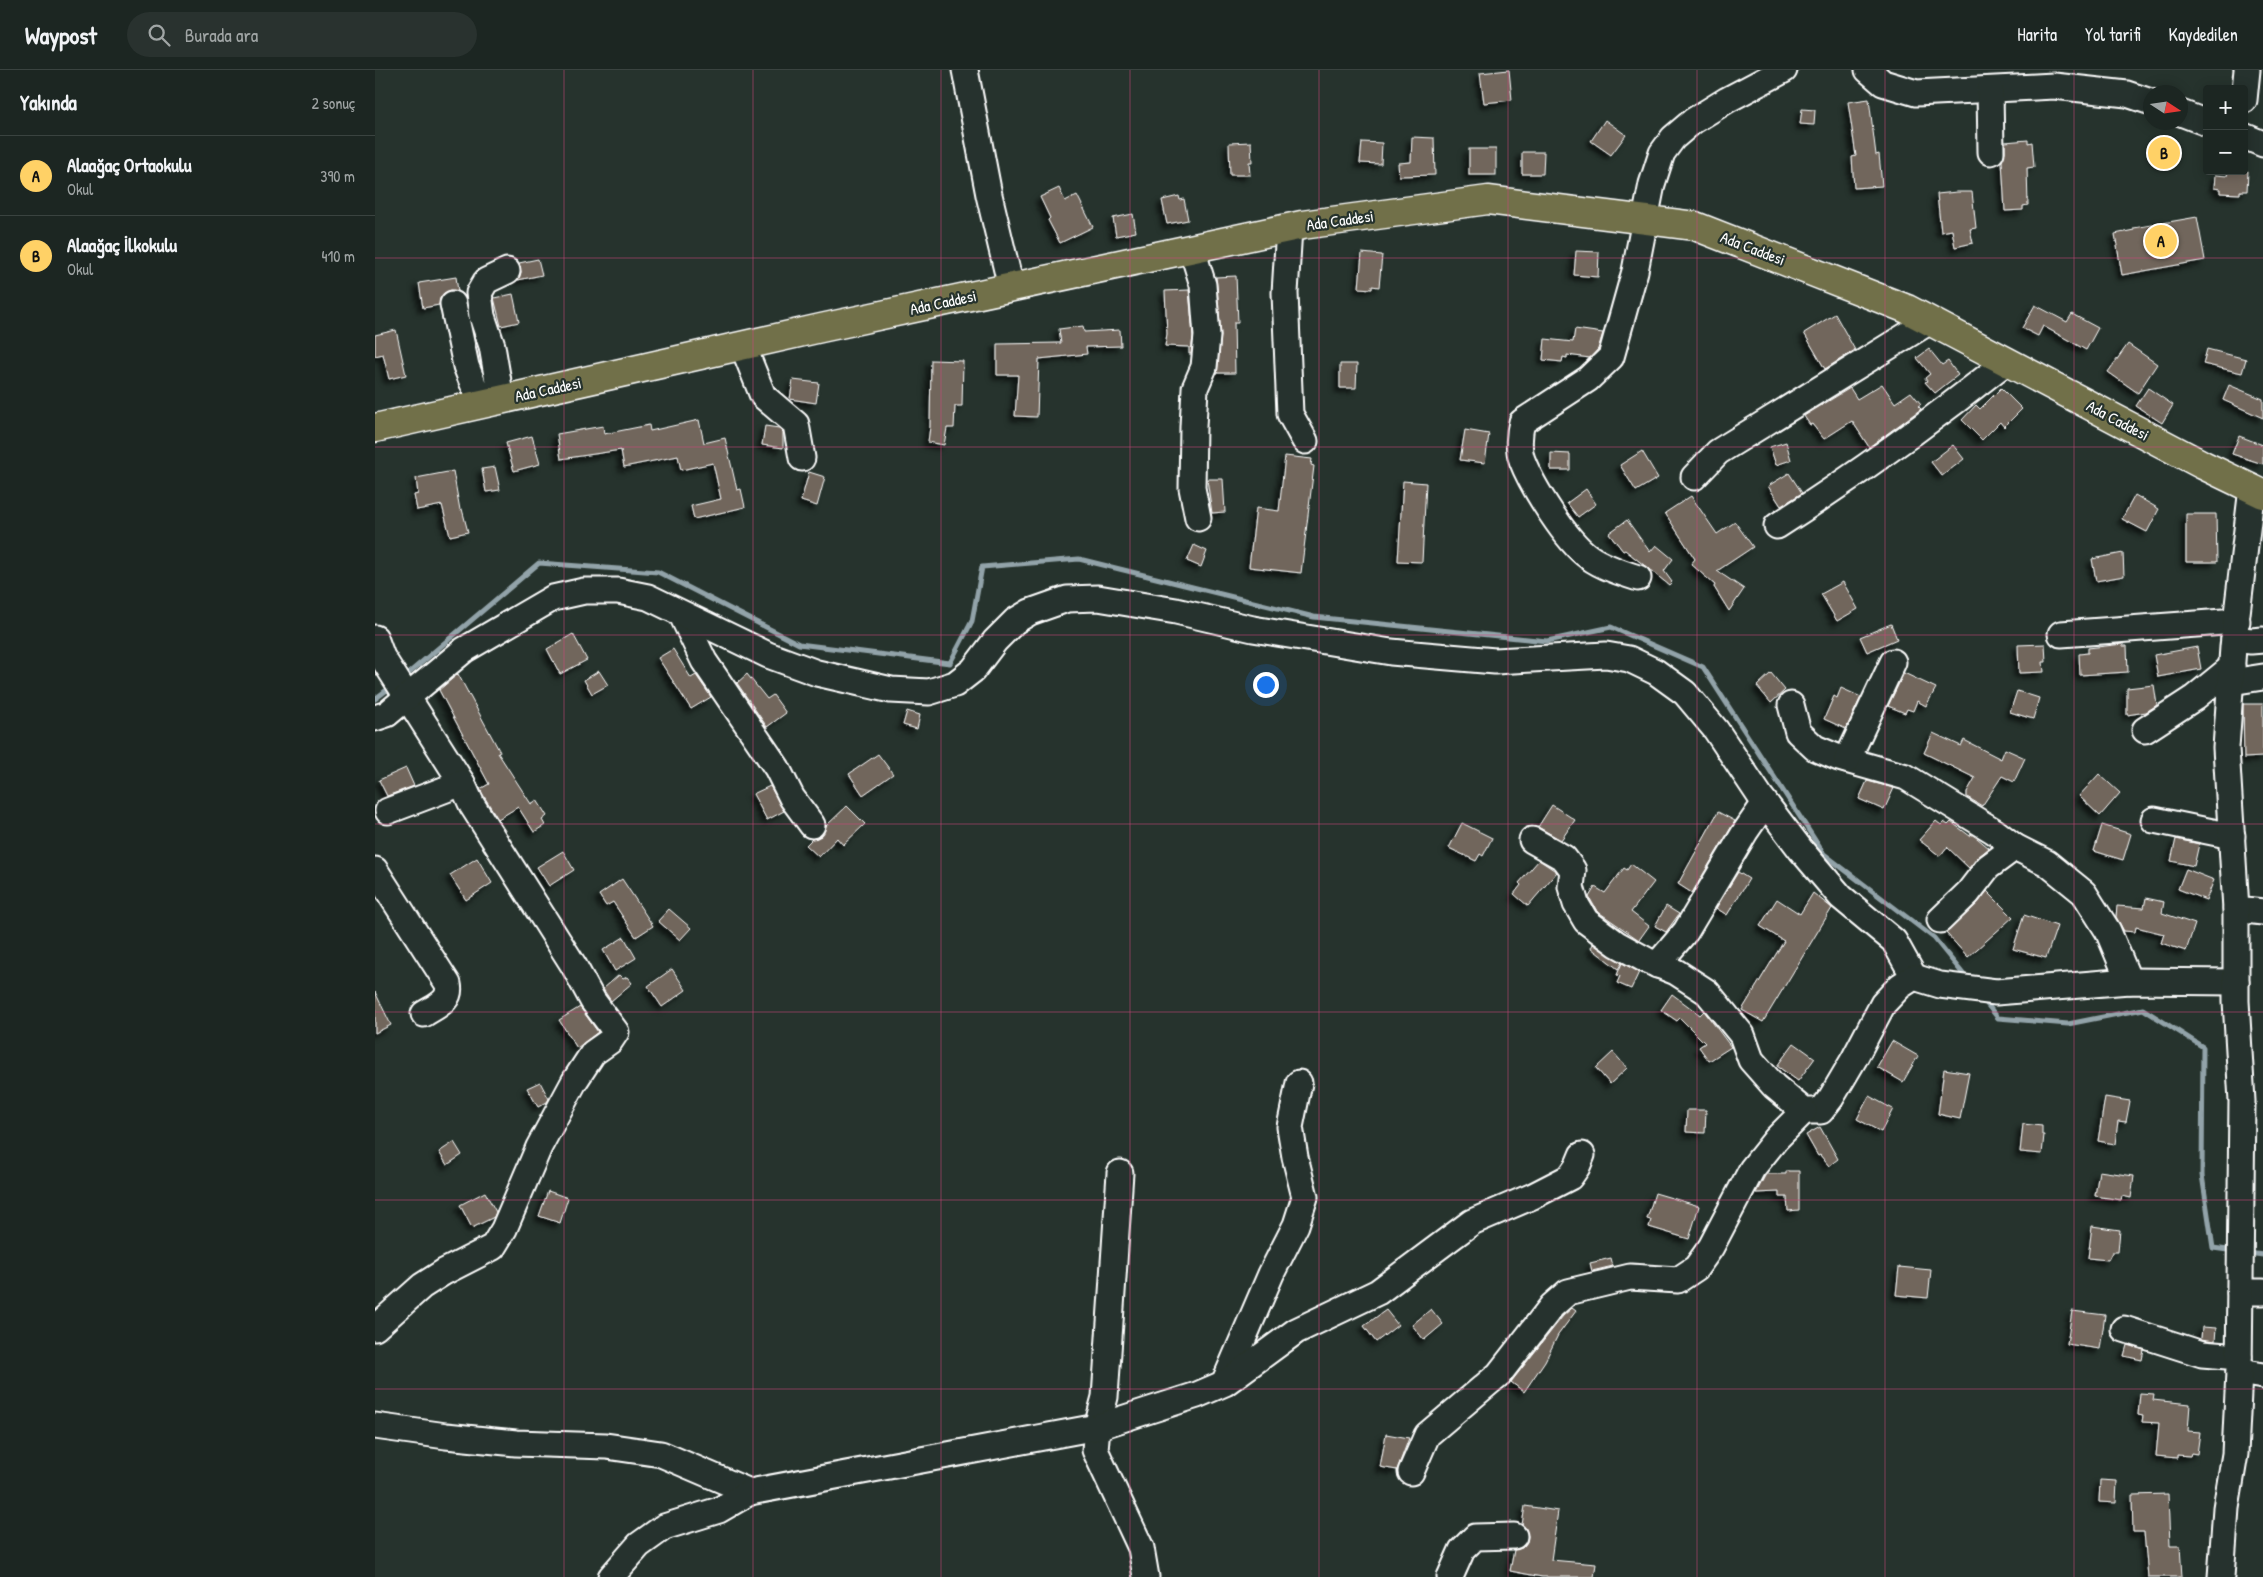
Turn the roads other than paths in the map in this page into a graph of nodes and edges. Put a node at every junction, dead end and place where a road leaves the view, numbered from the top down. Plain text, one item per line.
1 (965, 70) edge
2 (1784, 70) edge
3 (1868, 70) edge
4 (2247, 70) edge
5 (2246, 85) edge
6 (1990, 90) junction
7 (2143, 99) edge
8 (2188, 115) edge
9 (2203, 121) edge
10 (2248, 138) edge
11 (2263, 144) edge
12 (1991, 152) dead end
13 (1645, 220) junction
14 (1289, 228) junction
15 (1192, 249) junction
16 (507, 271) dead end
17 (1011, 288) junction
18 (453, 304) dead end
19 (1930, 321) junction
20 (743, 346) junction
21 (2007, 362) junction
22 (491, 402) junction
23 (375, 428) edge
24 (1305, 441) dead end
25 (803, 458) dead end
26 (1694, 477) dead end
27 (2257, 491) edge
28 (1198, 518) dead end
29 (1777, 526) dead end
30 (1639, 578) dead end
31 (682, 615) junction
32 (2236, 630) junction
33 (2061, 634) dead end
34 (375, 638) edge
35 (2263, 640) edge
36 (1893, 662) dead end
37 (2231, 674) junction
38 (2263, 677) edge
39 (407, 698) junction
40 (1791, 705) dead end
41 (375, 718) edge
42 (2145, 730) dead end
43 (1847, 760) junction
44 (462, 783) junction
45 (1765, 803) junction
46 (388, 811) dead end
47 (2154, 820) dead end
48 (812, 825) dead end
49 (2232, 836) junction
50 (1532, 840) dead end
51 (2015, 847) junction
52 (375, 870) edge
53 (2236, 909) junction
54 (2263, 912) edge
55 (1940, 920) dead end
56 (1657, 965) junction
57 (1914, 977) junction
58 (2129, 981) junction
59 (2236, 982) junction
60 (423, 1014) dead end
61 (1299, 1083) dead end
62 (1804, 1111) junction
63 (1582, 1155) dead end
64 (1120, 1172) dead end
65 (2251, 1292) edge
66 (375, 1328) edge
67 (2124, 1329) dead end
68 (2239, 1364) junction
69 (2263, 1376) edge
70 (1225, 1382) junction
71 (375, 1426) edge
72 (1097, 1427) junction
73 (1411, 1472) dead end
74 (750, 1492) junction
75 (1514, 1536) dead end
76 (611, 1577) edge
77 (1146, 1577) edge
78 (1450, 1577) edge
79 (2221, 1577) edge

1 - 17 street
2 - 13 street
3 - 6 street
4 - 5 street
6 - 7 street
6 - 12 street
8 - 9 street
10 - 11 street
13 - 14 main road, Ada Caddesi
13 - 19 main road, Ada Caddesi
13 - 30 street
14 - 15 main road, Ada Caddesi
14 - 24 street
15 - 17 main road, Ada Caddesi
15 - 28 street
16 - 22 street
17 - 20 main road, Ada Caddesi
18 - 22 street
19 - 21 main road, Ada Caddesi
19 - 26 street
20 - 22 main road, Ada Caddesi
20 - 25 street
21 - 27 main road, Ada Caddesi
21 - 29 street
22 - 23 main road, Ada Caddesi
27 - 32 street
31 - 39 street
31 - 45 street
31 - 48 street
32 - 33 street
32 - 35 street
32 - 37 street
34 - 39 street
36 - 43 street
37 - 38 street
37 - 42 street
37 - 49 street
39 - 41 street
39 - 44 street
40 - 43 street
43 - 51 street
44 - 46 street
44 - 66 street
45 - 56 street
45 - 57 street
47 - 49 street
49 - 53 street
50 - 56 street
51 - 55 street
51 - 58 street
52 - 60 street
53 - 54 street
53 - 59 street
56 - 62 street
57 - 58 street
57 - 62 street
58 - 59 street
59 - 65 street
61 - 70 street
62 - 73 street
63 - 70 street
64 - 72 street
65 - 68 street
67 - 68 street
68 - 69 street
68 - 79 street
70 - 72 street
71 - 74 street
72 - 74 street
72 - 77 street
74 - 76 street
75 - 78 street

